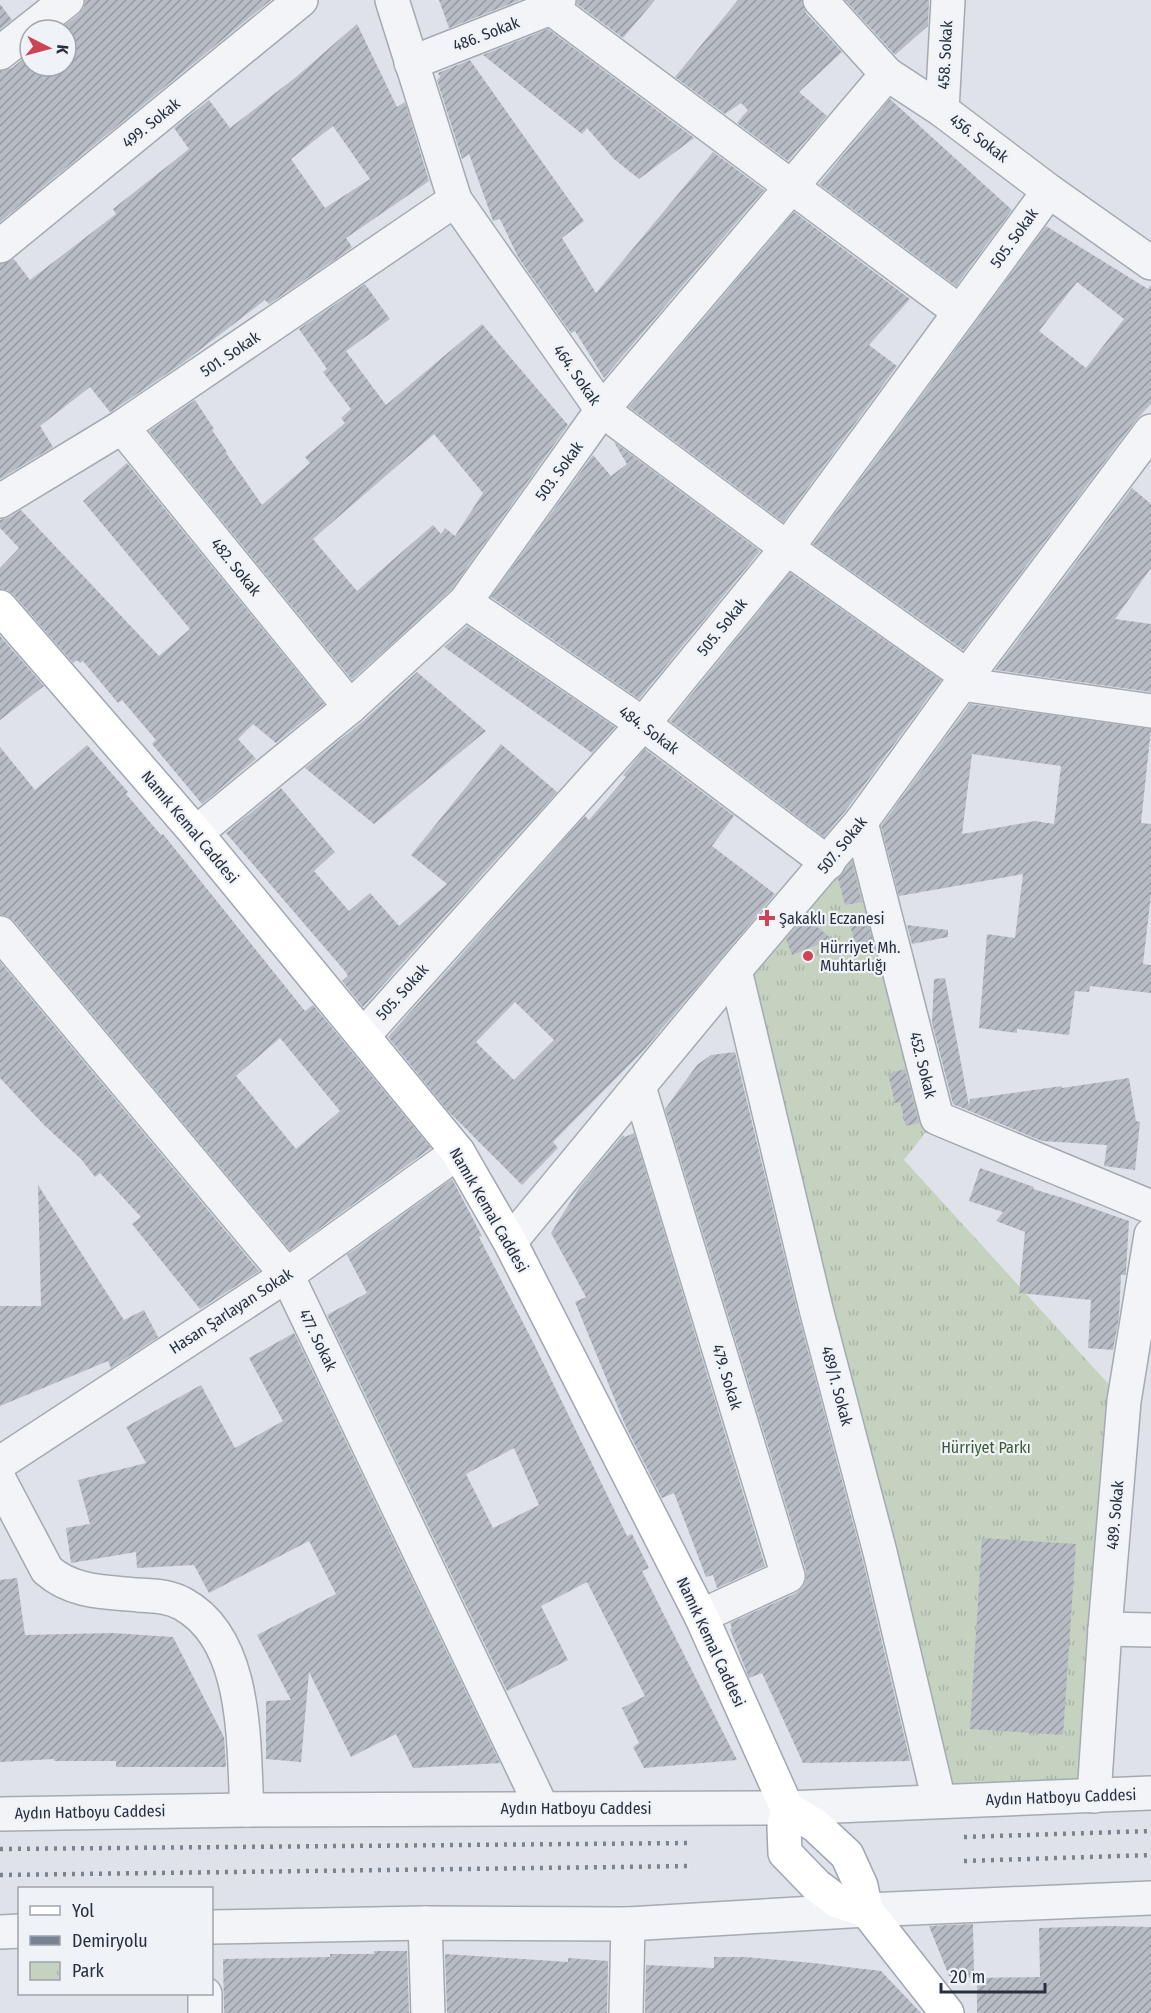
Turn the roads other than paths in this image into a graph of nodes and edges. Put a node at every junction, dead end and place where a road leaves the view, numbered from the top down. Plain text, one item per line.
1 (67, 0) edge
2 (301, 0) edge
3 (392, 0) edge
4 (820, 0) edge
5 (948, 0) edge
6 (552, 3) edge
7 (0, 53) edge
8 (411, 63) junction
9 (887, 74) junction
10 (942, 110) junction
11 (792, 187) junction
12 (1049, 191) junction
13 (455, 200) junction
14 (0, 246) edge
15 (1151, 263) edge
16 (960, 312) junction
17 (602, 410) junction
18 (122, 427) junction
19 (1151, 430) edge
20 (0, 501) edge
21 (787, 548) junction
22 (465, 602) junction
23 (0, 607) edge
24 (964, 680) junction
25 (350, 707) junction
26 (1151, 711) edge
27 (643, 724) junction
28 (861, 822) junction
29 (196, 833) junction
30 (828, 863) junction
31 (0, 933) edge
32 (735, 970) junction
33 (363, 1036) junction
34 (639, 1087) junction
35 (458, 1152) junction
36 (1151, 1207) edge
37 (1151, 1235) edge
38 (510, 1242) junction
39 (287, 1275) junction
40 (1138, 1401) edge
41 (0, 1463) edge
42 (0, 1481) edge
43 (700, 1616) junction
44 (1105, 1629) junction
45 (1151, 1630) edge
46 (1151, 1793) edge
47 (1094, 1796) junction
48 (939, 1801) junction
49 (542, 1808) junction
50 (787, 1808) junction
51 (247, 1810) junction
52 (0, 1814) edge
53 (1151, 1898) edge
54 (866, 1910) junction
55 (425, 1923) junction
56 (628, 1924) junction
57 (213, 1927) edge
58 (18, 1931) edge
59 (0, 1932) edge
60 (205, 1995) edge
61 (205, 2013) edge
62 (428, 2013) edge
63 (626, 2013) edge
64 (947, 2013) edge

1 - 7 street
2 - 14 street, 499. Sokak
3 - 8 street, 464. Sokak
4 - 9 street, 456. Sokak
5 - 10 street, 458. Sokak
6 - 8 street, 486. Sokak
6 - 11 street
8 - 13 street, 464. Sokak
9 - 10 street, 456. Sokak
9 - 11 street, 503. Sokak
10 - 12 street, 456. Sokak
11 - 16 street
11 - 17 street, 503. Sokak
12 - 15 street, 456. Sokak
12 - 16 street, 505. Sokak
13 - 17 street, 464. Sokak
13 - 18 street, 501. Sokak
16 - 21 street, 505. Sokak
17 - 21 street, 464. Sokak
17 - 22 street, 503. Sokak
18 - 20 street, 501. Sokak
18 - 25 street, 482. Sokak
19 - 24 street, 507. Sokak
21 - 24 street, 464. Sokak
21 - 27 street, 505. Sokak
22 - 25 street, 503. Sokak
22 - 27 street, 484. Sokak
23 - 29 main road, Namık Kemal Caddesi
24 - 26 street
24 - 28 street, 507. Sokak
25 - 29 street, 503. Sokak
27 - 30 street, 484. Sokak
27 - 33 street, 505. Sokak
28 - 30 street, 507. Sokak
28 - 36 street, 452. Sokak
29 - 33 main road, Namık Kemal Caddesi
30 - 32 street, 507. Sokak
31 - 39 street, 477. Sokak
32 - 34 street, 507. Sokak
32 - 48 street, 489/1. Sokak
33 - 35 main road, Namık Kemal Caddesi
34 - 38 street, 507. Sokak
34 - 43 street, 479. Sokak
35 - 38 main road, Namık Kemal Caddesi
35 - 39 street, Hasan Şarlayan Sokak
37 - 40 street, 489. Sokak
38 - 43 main road, Namık Kemal Caddesi
39 - 41 street, Hasan Şarlayan Sokak
39 - 49 street, 477. Sokak
40 - 44 street, 489. Sokak
42 - 51 street
43 - 50 main road, Namık Kemal Caddesi
44 - 45 street
44 - 47 street, 489. Sokak
46 - 47 street, Aydın Hatboyu Caddesi
47 - 48 street, Aydın Hatboyu Caddesi
48 - 50 street, Aydın Hatboyu Caddesi
49 - 50 street, Aydın Hatboyu Caddesi
49 - 51 street, Aydın Hatboyu Caddesi
50 - 54 main road
50 - 54 main road, Namık Kemal Caddesi
51 - 52 street, Aydın Hatboyu Caddesi
53 - 54 street
54 - 56 street
54 - 64 main road
55 - 56 street
55 - 57 street
55 - 62 street
56 - 63 street
58 - 59 street
60 - 61 street

